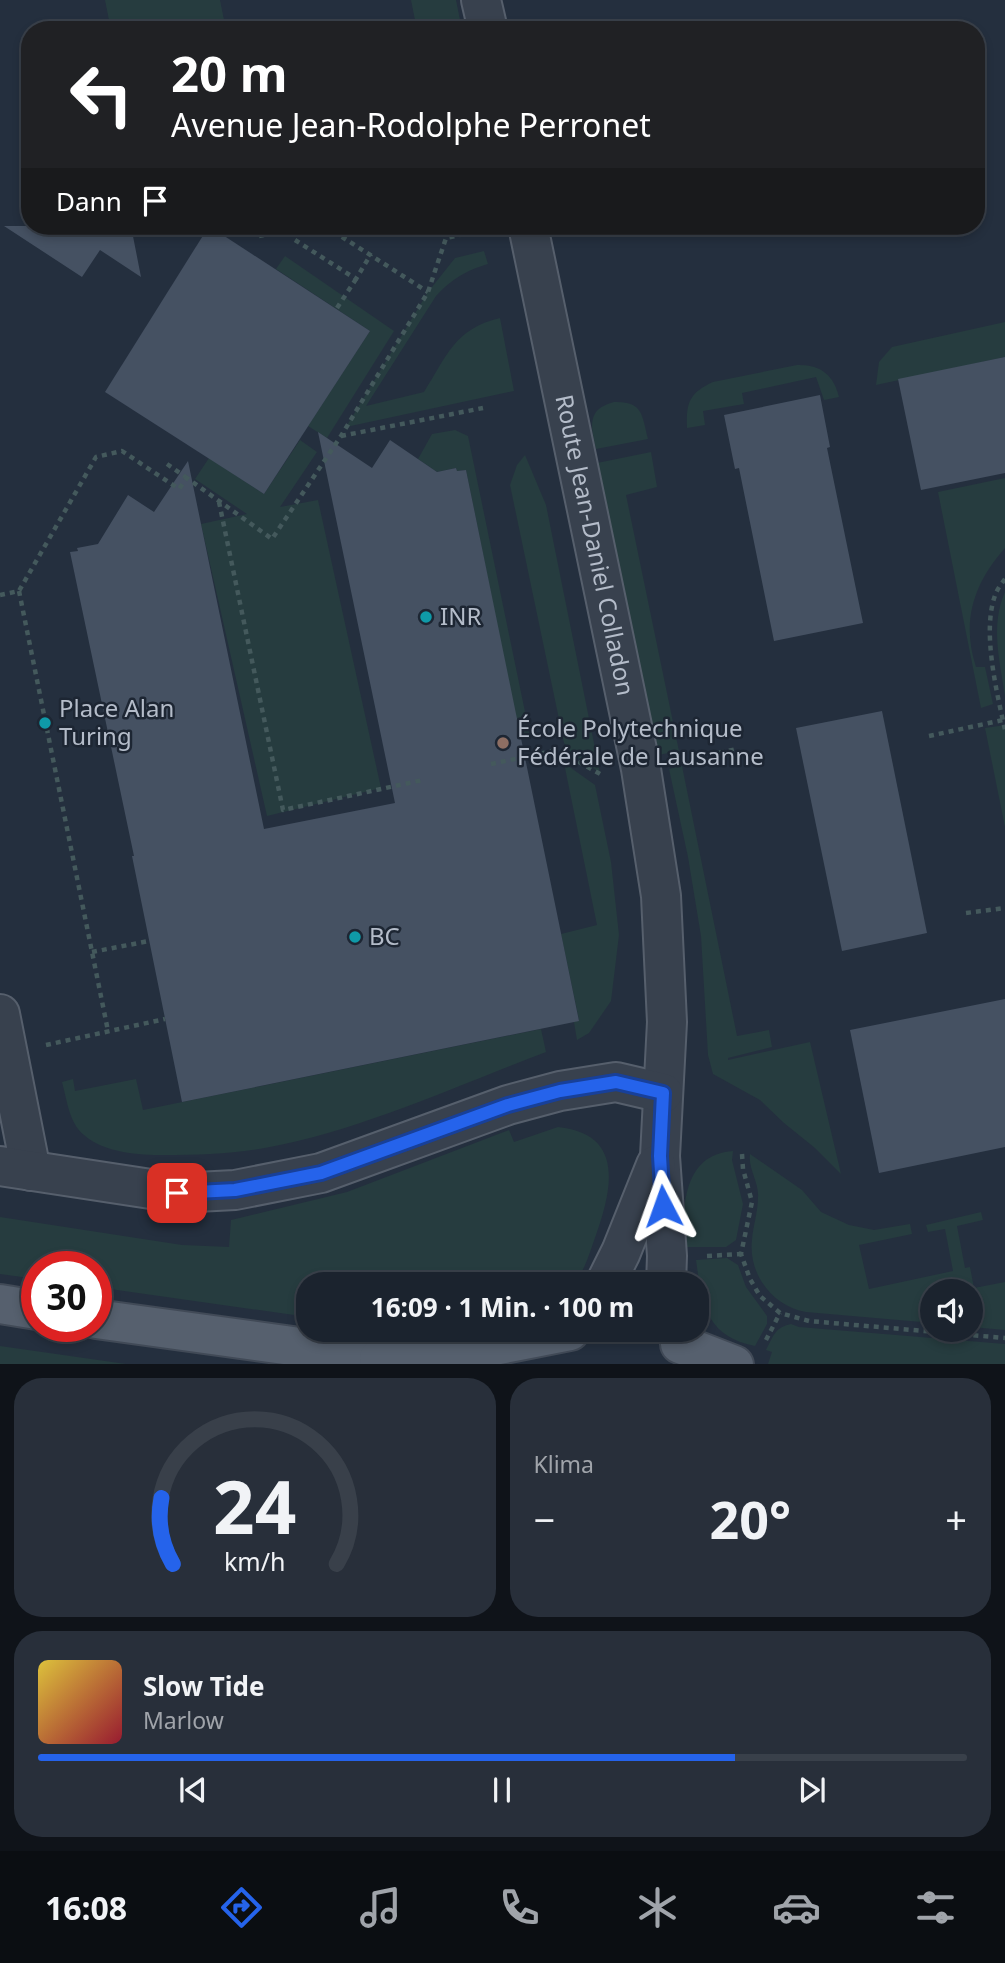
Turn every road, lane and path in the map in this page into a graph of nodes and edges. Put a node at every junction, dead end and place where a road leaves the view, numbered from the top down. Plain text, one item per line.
1 (481, 0) edge
2 (486, 21) edge
3 (264, 235) edge
4 (340, 235) edge
5 (464, 235) edge
6 (515, 235) edge
7 (259, 236) dead end
8 (295, 240) dead end
9 (371, 254) junction
10 (356, 279) junction
11 (428, 292) junction
12 (337, 308) dead end
13 (483, 408) dead end
14 (341, 436) junction
15 (167, 464) dead end
16 (187, 478) junction
17 (218, 501) junction
18 (1005, 579) edge
19 (19, 591) junction
20 (1, 593) edge
21 (1004, 720) edge
22 (1005, 730) edge
23 (929, 736) dead end
24 (737, 750) dead end
25 (690, 759) dead end
26 (491, 764) dead end
27 (597, 774) dead end
28 (423, 780) dead end
29 (1005, 908) edge
30 (966, 913) dead end
31 (149, 941) dead end
32 (92, 952) junction
33 (0, 1014) edge
34 (165, 1019) dead end
35 (108, 1031) junction
36 (8, 1052) junction
37 (663, 1093) junction
38 (742, 1154) dead end
39 (660, 1156) junction
40 (16, 1169) edge
41 (741, 1254) junction
42 (702, 1257) dead end
43 (611, 1272) edge
44 (666, 1272) edge
45 (0, 1304) edge
46 (21, 1307) edge
47 (780, 1313) junction
48 (112, 1321) edge
49 (1005, 1338) edge
50 (515, 1342) edge
51 (561, 1342) edge
52 (679, 1346) edge
53 (749, 1354) edge
54 (389, 1361) edge
55 (549, 1364) edge

1 - 2 street
3 - 7 path
4 - 9 path
5 - 11 path
6 - 37 street, Route Jean-Daniel Colladon
8 - 10 path
9 - 10 path
9 - 11 path
10 - 12 path
11 - 14 path
13 - 14 path
14 - 17 path
15 - 16 path
16 - 17 path
16 - 19 path
17 - 28 path
18 - 21 path
19 - 20 path
19 - 32 path
21 - 22 path
21 - 23 path
24 - 25 path
26 - 27 path
29 - 30 path
31 - 32 path
32 - 35 path
33 - 36 street
34 - 35 path
35 - 36 path
36 - 40 street
37 - 39 street, Route Jean-Daniel Colladon
37 - 40 street
38 - 41 path
39 - 43 street, Route Jean-Daniel Colladon
39 - 44 street, Route Jean-Daniel Colladon
41 - 42 path
41 - 47 path
45 - 46 main road
47 - 49 path
47 - 53 path
48 - 54 main road
50 - 54 main road
51 - 55 main road
52 - 53 main road

